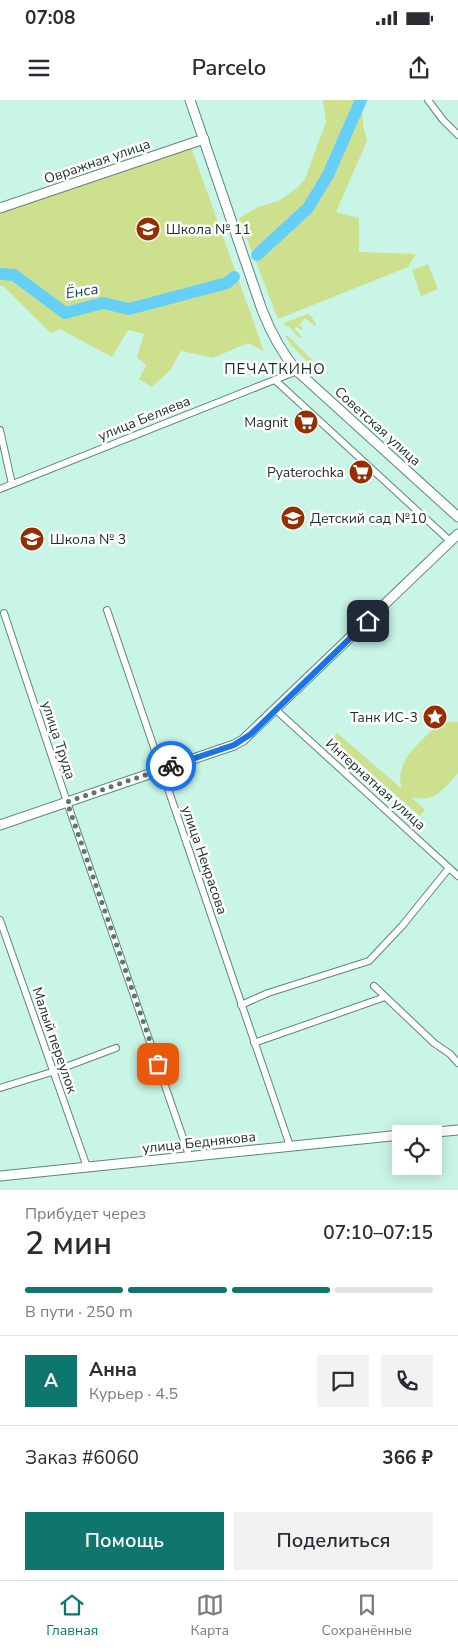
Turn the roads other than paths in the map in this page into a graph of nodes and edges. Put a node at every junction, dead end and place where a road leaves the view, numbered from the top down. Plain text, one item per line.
1 (190, 100) edge
2 (428, 100) edge
3 (458, 135) edge
4 (204, 139) junction
5 (0, 208) edge
6 (297, 371) junction
7 (275, 380) junction
8 (0, 430) edge
9 (12, 484) junction
10 (0, 489) edge
11 (458, 517) edge
12 (458, 534) edge
13 (450, 541) junction
14 (107, 610) dead end
15 (4, 613) dead end
16 (276, 710) junction
17 (162, 770) junction
18 (67, 802) junction
19 (0, 825) edge
20 (449, 868) junction
21 (458, 876) edge
22 (0, 920) edge
23 (374, 986) dead end
24 (385, 997) junction
25 (241, 1005) junction
26 (254, 1043) junction
27 (116, 1048) dead end
28 (458, 1062) edge
29 (52, 1072) junction
30 (0, 1088) edge
31 (458, 1130) edge
32 (442, 1132) edge
33 (392, 1136) edge
34 (290, 1146) junction
35 (190, 1158) junction
36 (87, 1167) junction
37 (0, 1176) edge

1 - 4 street, Советская улица
2 - 3 street
4 - 5 street, Овражная улица
4 - 6 street, Советская улица
6 - 7 street, улица Беляева
6 - 11 street, Советская улица
7 - 9 street, улица Беляева
7 - 13 street
8 - 9 street
9 - 10 street, улица Беляева
12 - 13 street
13 - 16 street
14 - 17 street, улица Некрасова
15 - 18 street, улица Труда
16 - 17 street
16 - 20 street, Интернатная улица
17 - 18 street
17 - 25 street, улица Некрасова
18 - 19 street
18 - 35 street, улица Труда
20 - 21 street, Интернатная улица
20 - 25 street
22 - 29 street, Малый переулок
23 - 24 street
24 - 26 street
24 - 28 street
25 - 26 street, улица Некрасова
26 - 34 street, улица Некрасова
27 - 29 street
29 - 30 street
29 - 36 street, Малый переулок
31 - 32 street
33 - 34 street, улица Беднякова
34 - 35 street, улица Беднякова
35 - 36 street, улица Беднякова
36 - 37 street, улица Беднякова

